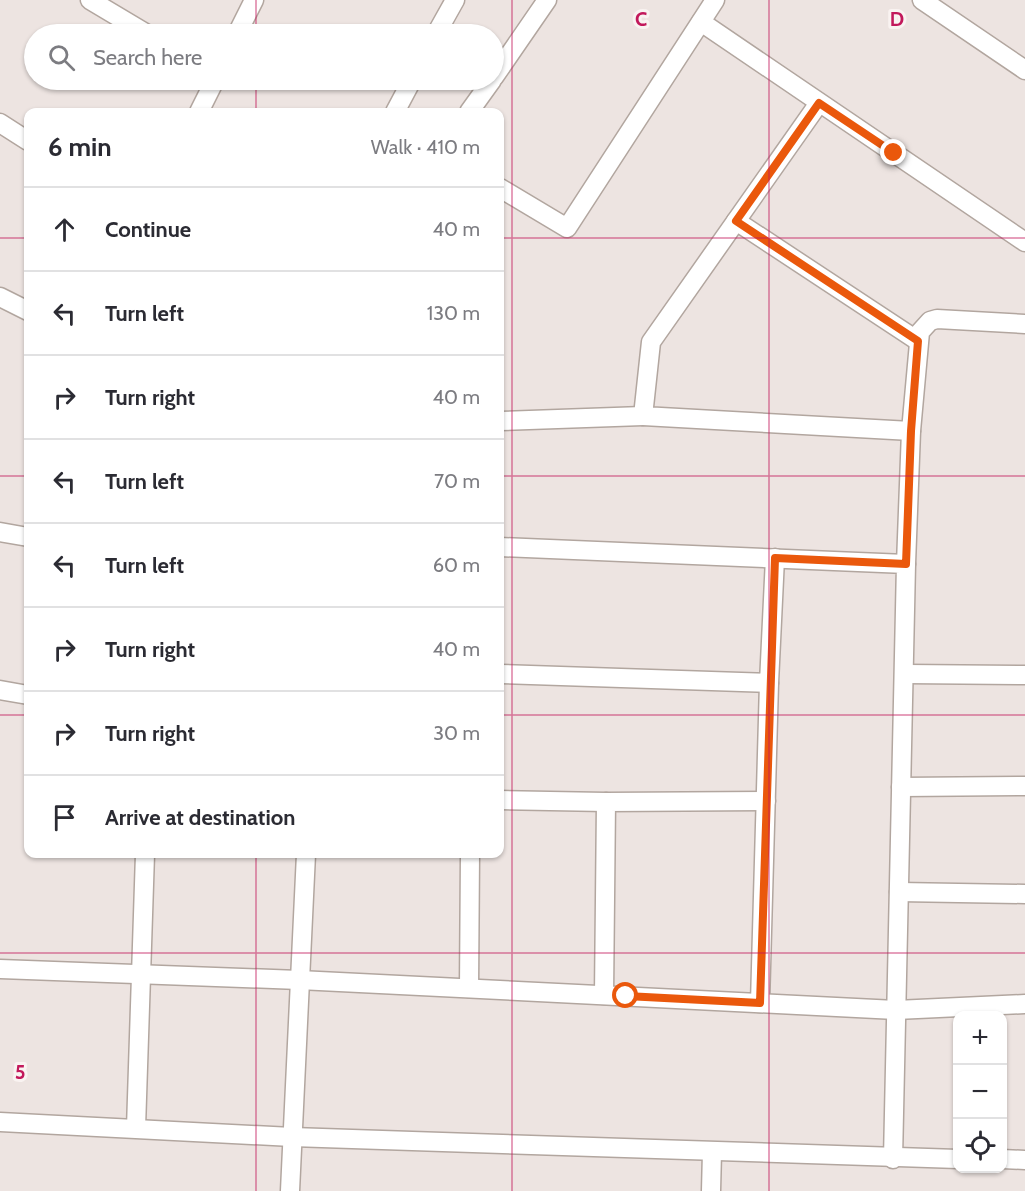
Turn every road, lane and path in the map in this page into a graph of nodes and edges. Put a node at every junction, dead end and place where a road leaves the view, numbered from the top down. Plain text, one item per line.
1 (90, 0) edge
2 (254, 0) edge
3 (455, 0) edge
4 (547, 0) edge
5 (716, 0) edge
6 (922, 0) edge
7 (701, 22) junction
8 (130, 24) edge
9 (242, 24) edge
10 (442, 24) edge
11 (504, 62) edge
12 (1025, 70) edge
13 (210, 90) edge
14 (407, 90) edge
15 (485, 90) edge
16 (819, 103) junction
17 (201, 108) edge
18 (397, 108) edge
19 (472, 108) edge
20 (0, 123) edge
21 (24, 138) edge
22 (504, 190) edge
23 (736, 221) junction
24 (1025, 242) edge
25 (0, 297) edge
26 (24, 309) edge
27 (1025, 324) edge
28 (918, 341) junction
29 (643, 416) junction
30 (504, 421) edge
31 (911, 431) junction
32 (0, 532) edge
33 (24, 536) edge
34 (504, 548) edge
35 (775, 558) junction
36 (906, 564) junction
37 (504, 674) edge
38 (906, 674) junction
39 (1025, 675) edge
40 (769, 683) junction
41 (0, 690) edge
42 (24, 694) edge
43 (1025, 786) edge
44 (901, 787) junction
45 (504, 800) edge
46 (766, 801) junction
47 (606, 802) junction
48 (145, 858) edge
49 (306, 858) edge
50 (470, 858) edge
51 (899, 892) junction
52 (1025, 894) edge
53 (0, 969) edge
54 (140, 974) junction
55 (299, 980) junction
56 (469, 988) junction
57 (604, 995) junction
58 (760, 1003) junction
59 (1025, 1004) edge
60 (896, 1010) junction
61 (0, 1122) edge
62 (136, 1128) junction
63 (292, 1137) junction
64 (712, 1152) junction
65 (893, 1159) junction
66 (953, 1159) edge
67 (1007, 1159) edge
68 (1025, 1160) edge
69 (290, 1191) edge
70 (711, 1191) edge

1 - 8 street
2 - 9 street
3 - 10 street
4 - 11 street
5 - 7 street
6 - 12 street
7 - 16 street
7 - 22 street
13 - 17 street
14 - 18 street
15 - 19 street
16 - 23 street
16 - 24 street
20 - 21 street
23 - 28 street
23 - 29 street
25 - 26 street
27 - 28 street
28 - 31 street
29 - 30 street
29 - 31 street
31 - 36 street
32 - 33 street
34 - 35 street
35 - 36 street
35 - 40 street
36 - 38 street
37 - 40 street
38 - 39 street
38 - 44 street
40 - 46 street
41 - 42 street
43 - 44 street
44 - 51 street
45 - 47 street
46 - 47 street
46 - 58 street
47 - 57 street
48 - 54 street
49 - 55 street
50 - 56 street
51 - 52 street
51 - 60 street
53 - 54 street
54 - 55 street
54 - 62 street
55 - 56 street
55 - 63 street
56 - 57 street
57 - 58 street
58 - 60 street
59 - 60 street
60 - 65 street
61 - 62 street
62 - 63 street
63 - 64 street
63 - 69 street
64 - 65 street
64 - 70 street
65 - 66 street
67 - 68 street

